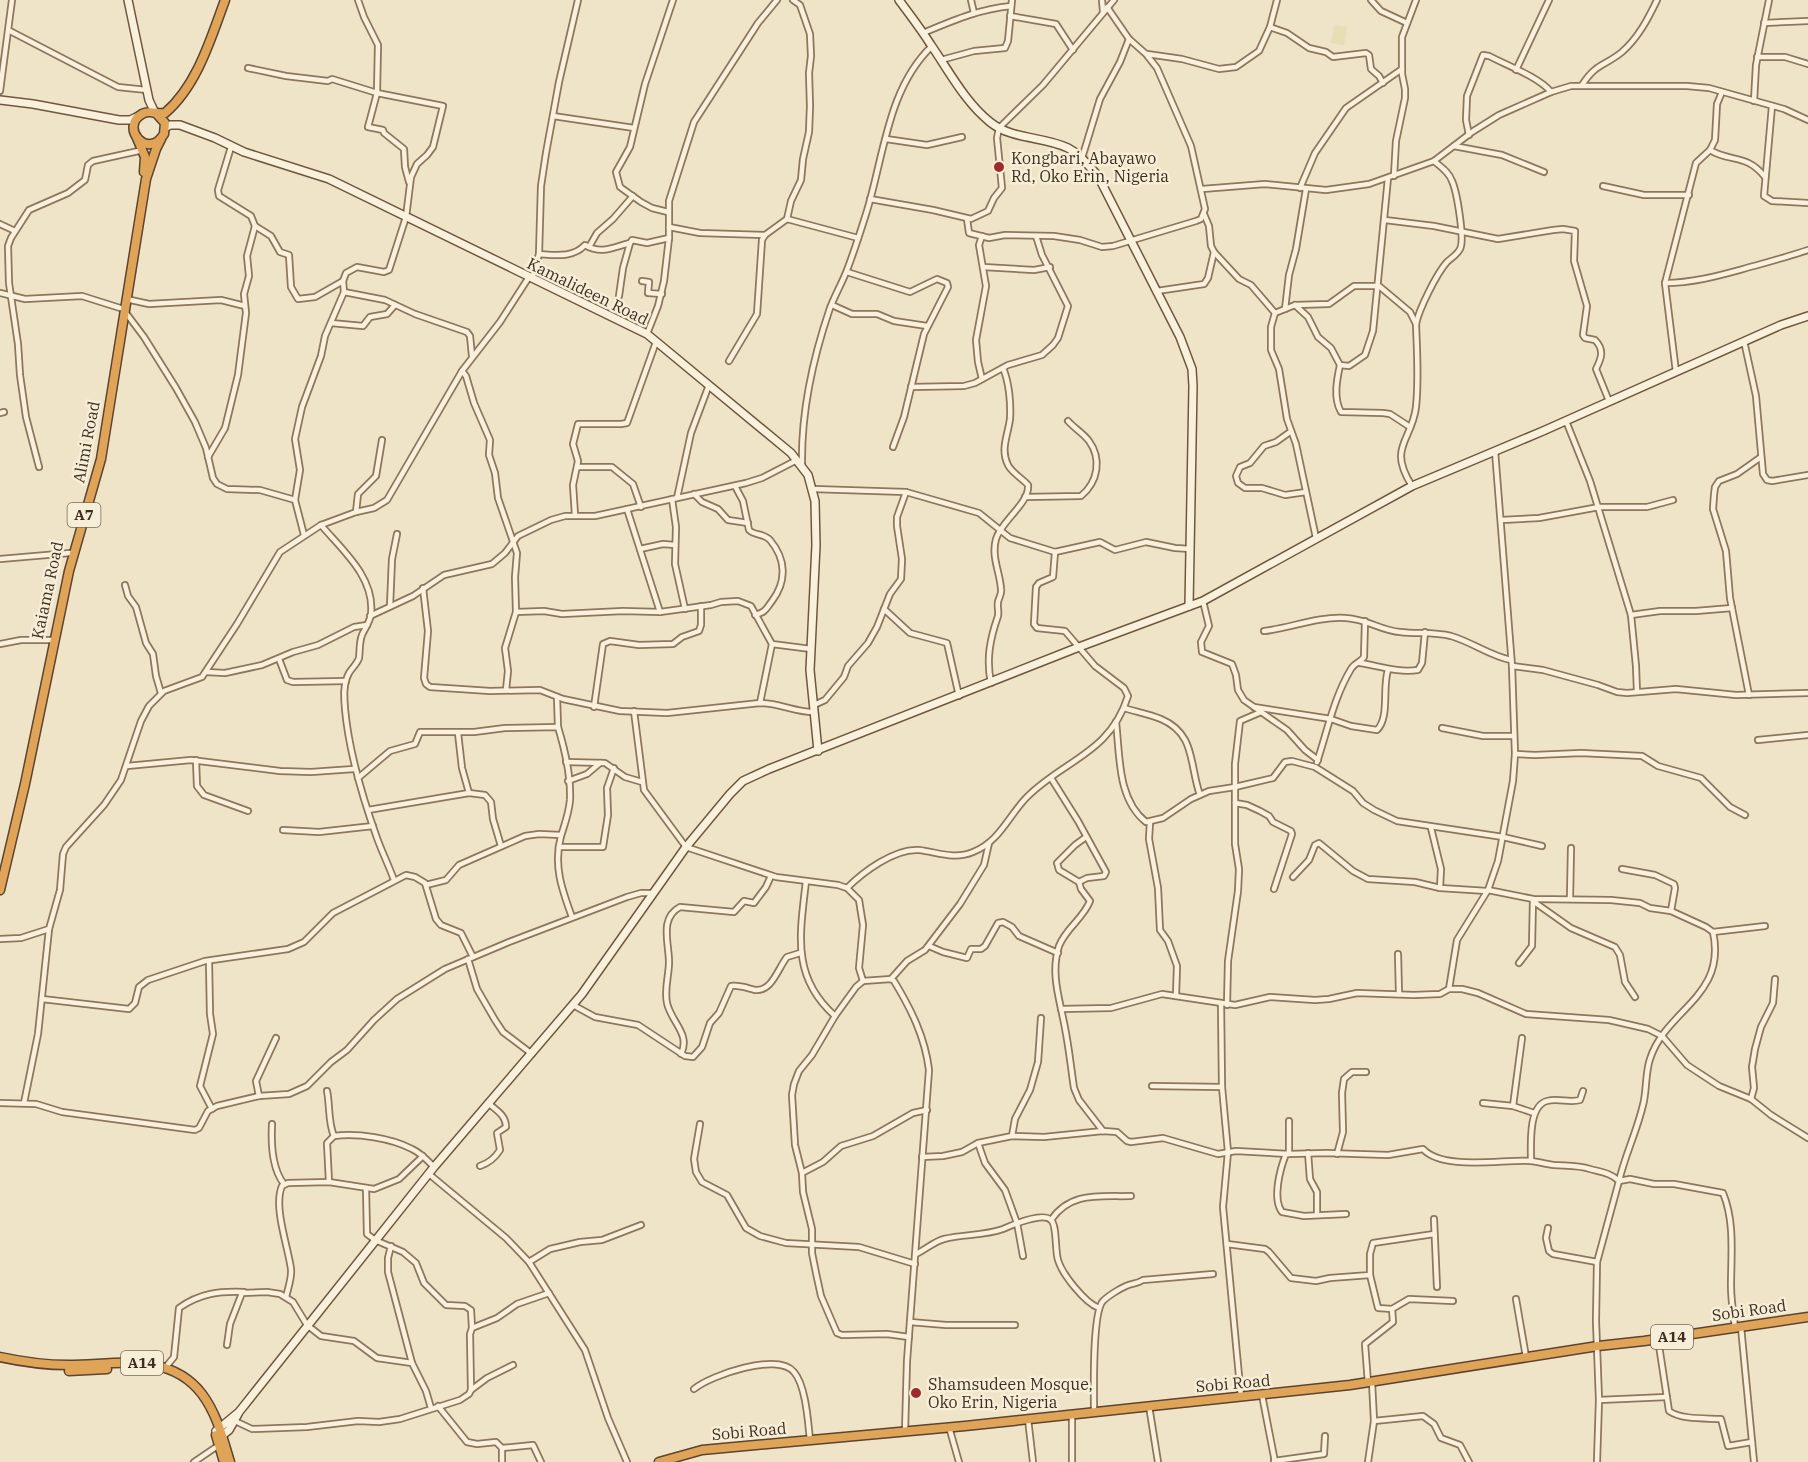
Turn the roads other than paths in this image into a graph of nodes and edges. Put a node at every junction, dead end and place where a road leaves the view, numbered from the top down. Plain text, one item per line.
1 (12, 0) edge
2 (129, 0) edge
3 (225, 0) edge
4 (230, 0) edge
5 (358, 0) edge
6 (578, 0) edge
7 (673, 0) edge
8 (777, 0) edge
9 (793, 0) edge
10 (899, 0) edge
11 (970, 0) edge
12 (1102, 0) edge
13 (1114, 0) edge
14 (1277, 0) edge
15 (1371, 0) edge
16 (1416, 0) edge
17 (1549, 0) edge
18 (1657, 0) edge
19 (1769, 0) edge
20 (1012, 3) edge
21 (1105, 9) junction
22 (974, 13) junction
23 (1010, 16) junction
24 (1808, 21) edge
25 (1407, 23) junction
26 (1764, 23) junction
27 (1270, 27) junction
28 (9, 31) junction
29 (923, 33) junction
30 (1129, 39) junction
31 (932, 46) junction
32 (1073, 50) junction
33 (1146, 54) junction
34 (1757, 57) junction
35 (941, 60) junction
36 (1808, 64) edge
37 (248, 68) dead end
38 (1402, 69) junction
39 (1516, 70) junction
40 (1383, 83) junction
41 (1582, 85) junction
42 (147, 90) junction
43 (0, 92) edge
44 (1551, 92) junction
45 (1722, 92) junction
46 (377, 93) junction
47 (0, 100) edge
48 (149, 100) junction
49 (1754, 100) junction
50 (1772, 106) junction
51 (156, 114) junction
52 (141, 115) junction
53 (553, 116) junction
54 (119, 120) junction
55 (1808, 120) edge
56 (165, 127) junction
57 (634, 128) junction
58 (999, 128) junction
59 (135, 135) junction
60 (1469, 135) junction
61 (962, 137) dead end
62 (161, 139) junction
63 (886, 139) junction
64 (1455, 146) junction
65 (231, 147) junction
66 (143, 150) junction
67 (1710, 150) junction
68 (1082, 158) junction
69 (1434, 161) junction
70 (1544, 172) dead end
71 (1394, 176) junction
72 (1765, 177) junction
73 (1388, 178) junction
74 (410, 185) junction
75 (1603, 186) dead end
76 (1300, 188) junction
77 (1202, 189) junction
78 (1306, 189) junction
79 (1689, 195) junction
80 (633, 196) junction
81 (870, 199) junction
82 (1808, 203) edge
83 (668, 212) junction
84 (1204, 214) junction
85 (406, 217) junction
86 (786, 219) junction
87 (967, 219) junction
88 (1385, 220) junction
89 (0, 224) edge
90 (255, 226) junction
91 (669, 227) junction
92 (15, 231) junction
93 (1461, 232) junction
94 (765, 235) junction
95 (982, 236) junction
96 (1036, 236) junction
97 (669, 238) junction
98 (858, 238) junction
99 (1131, 240) junction
100 (630, 243) junction
101 (589, 247) junction
102 (1808, 250) edge
103 (1214, 252) junction
104 (539, 254) junction
105 (983, 267) junction
106 (1050, 267) junction
107 (847, 272) junction
108 (530, 278) junction
109 (343, 281) junction
110 (642, 281) dead end
111 (1665, 283) junction
112 (1378, 286) junction
113 (1156, 291) junction
114 (344, 292) junction
115 (0, 293) edge
116 (662, 294) junction
117 (10, 295) junction
118 (619, 296) dead end
119 (126, 299) junction
120 (832, 304) junction
121 (395, 305) junction
122 (1295, 305) junction
123 (245, 306) junction
124 (1285, 309) junction
125 (122, 310) junction
126 (1420, 311) junction
127 (1410, 312) junction
128 (1275, 313) junction
129 (1808, 316) edge
130 (330, 323) junction
131 (1416, 324) junction
132 (927, 326) junction
133 (647, 334) junction
134 (656, 342) junction
135 (1744, 342) junction
136 (472, 357) junction
137 (729, 361) dead end
138 (1340, 364) junction
139 (1002, 368) junction
140 (462, 371) junction
141 (1676, 372) junction
142 (982, 379) junction
143 (709, 385) junction
144 (911, 387) junction
145 (1609, 401) junction
146 (1068, 421) dead end
147 (1566, 421) junction
148 (1410, 427) junction
149 (1290, 432) junction
150 (382, 440) dead end
151 (893, 447) dead end
152 (1496, 451) junction
153 (208, 457) junction
154 (1761, 457) junction
155 (800, 462) junction
156 (39, 467) dead end
157 (577, 467) junction
158 (1808, 476) edge
159 (735, 486) junction
160 (1412, 486) junction
161 (813, 489) junction
162 (906, 492) junction
163 (1306, 492) junction
164 (694, 494) junction
165 (1025, 498) junction
166 (674, 499) junction
167 (295, 500) junction
168 (1673, 500) dead end
169 (641, 507) junction
170 (1599, 507) junction
171 (627, 510) junction
172 (356, 512) junction
173 (575, 515) junction
174 (1501, 520) junction
175 (747, 523) junction
176 (321, 525) junction
177 (999, 530) junction
178 (397, 534) dead end
179 (303, 535) junction
180 (1316, 537) junction
181 (513, 541) junction
182 (675, 545) junction
183 (640, 549) junction
184 (1191, 549) junction
185 (1055, 552) junction
186 (70, 553) junction
187 (0, 559) edge
188 (125, 585) dead end
189 (423, 588) junction
190 (1203, 601) junction
191 (390, 606) junction
192 (701, 606) junction
193 (1189, 606) junction
194 (1732, 608) junction
195 (685, 609) junction
196 (884, 609) junction
197 (516, 612) junction
198 (660, 612) junction
199 (755, 615) junction
200 (1630, 615) junction
201 (370, 616) junction
202 (1365, 621) junction
203 (367, 625) junction
204 (1264, 631) dead end
205 (1425, 632) junction
206 (51, 640) junction
207 (0, 644) edge
208 (771, 644) junction
209 (1079, 647) junction
210 (811, 649) junction
211 (279, 659) junction
212 (1359, 662) junction
213 (1512, 663) junction
214 (1388, 670) junction
215 (206, 672) junction
216 (346, 681) junction
217 (991, 683) junction
218 (506, 690) junction
219 (1637, 692) junction
220 (161, 693) junction
221 (1808, 693) edge
222 (1749, 695) junction
223 (959, 696) junction
224 (557, 697) junction
225 (760, 703) junction
226 (594, 706) junction
227 (1254, 706) junction
228 (1125, 708) junction
229 (813, 709) junction
230 (634, 711) junction
231 (1261, 712) junction
232 (1331, 719) junction
233 (1116, 722) junction
234 (558, 727) junction
235 (1442, 728) dead end
236 (458, 733) junction
237 (1808, 735) edge
238 (1514, 736) junction
239 (1758, 740) dead end
240 (818, 751) junction
241 (1515, 753) junction
242 (196, 760) junction
243 (1318, 760) junction
244 (566, 762) junction
245 (600, 763) junction
246 (127, 766) junction
247 (1315, 767) junction
248 (614, 768) junction
249 (354, 769) junction
250 (358, 778) junction
251 (1051, 778) junction
252 (568, 781) junction
253 (642, 782) junction
254 (1235, 787) junction
255 (469, 793) junction
256 (1200, 795) junction
257 (1235, 803) junction
258 (368, 810) junction
259 (248, 811) dead end
260 (1745, 815) dead end
261 (1150, 822) junction
262 (373, 826) junction
263 (1431, 828) junction
264 (283, 830) dead end
265 (561, 835) junction
266 (1086, 837) junction
267 (1503, 837) junction
268 (989, 843) junction
269 (501, 846) junction
270 (1542, 846) dead end
271 (559, 847) junction
272 (686, 847) junction
273 (1571, 848) dead end
274 (1622, 869) dead end
275 (0, 871) edge
276 (771, 876) junction
277 (1293, 877) dead end
278 (394, 880) junction
279 (806, 881) junction
280 (1079, 882) junction
281 (426, 885) junction
282 (847, 888) junction
283 (1440, 888) junction
284 (1274, 889) dead end
285 (0, 890) edge
286 (1488, 891) junction
287 (653, 893) junction
288 (1569, 898) junction
289 (1533, 899) junction
290 (1671, 911) junction
291 (572, 917) junction
292 (1765, 926) dead end
293 (49, 929) junction
294 (1713, 932) junction
295 (0, 939) edge
296 (928, 946) junction
297 (800, 953) junction
298 (1058, 953) junction
299 (1398, 954) dead end
300 (470, 958) junction
301 (209, 961) junction
302 (1519, 963) dead end
303 (891, 979) junction
304 (1775, 979) dead end
305 (863, 981) junction
306 (1449, 989) junction
307 (1399, 994) junction
308 (1176, 996) junction
309 (1635, 997) dead end
310 (42, 999) junction
311 (1224, 1004) junction
312 (573, 1005) junction
313 (1061, 1009) junction
314 (835, 1016) junction
315 (1041, 1018) dead end
316 (1662, 1036) junction
317 (276, 1038) dead end
318 (1522, 1038) dead end
319 (532, 1054) junction
320 (681, 1054) junction
321 (1366, 1072) dead end
322 (1152, 1086) dead end
323 (1222, 1087) junction
324 (327, 1091) dead end
325 (1583, 1091) dead end
326 (259, 1096) junction
327 (1751, 1099) junction
328 (0, 1103) edge
329 (24, 1103) junction
330 (488, 1103) junction
331 (1483, 1103) dead end
332 (1513, 1106) junction
333 (212, 1109) junction
334 (927, 1110) junction
335 (1534, 1113) junction
336 (1289, 1121) dead end
337 (272, 1124) dead end
338 (700, 1124) dead end
339 (1102, 1131) junction
340 (334, 1136) junction
341 (1012, 1136) junction
342 (1808, 1138) edge
343 (978, 1143) junction
344 (1228, 1152) junction
345 (1308, 1153) junction
346 (1287, 1154) junction
347 (1337, 1154) junction
348 (423, 1156) junction
349 (922, 1157) junction
350 (1531, 1161) junction
351 (480, 1166) dead end
352 (432, 1170) junction
353 (802, 1173) junction
354 (1619, 1181) junction
355 (329, 1182) junction
356 (284, 1184) junction
357 (366, 1188) junction
358 (1131, 1196) dead end
359 (1317, 1214) junction
360 (1346, 1214) dead end
361 (1434, 1219) dead end
362 (1051, 1220) junction
363 (1017, 1223) junction
364 (641, 1225) dead end
365 (1548, 1228) dead end
366 (1434, 1234) junction
367 (375, 1240) junction
368 (813, 1243) junction
369 (1227, 1244) junction
370 (391, 1246) junction
371 (916, 1254) junction
372 (1023, 1256) dead end
373 (528, 1262) junction
374 (1597, 1262) junction
375 (915, 1264) junction
376 (1213, 1275) dead end
377 (1370, 1275) junction
378 (1437, 1287) dead end
379 (244, 1292) junction
380 (549, 1293) junction
381 (286, 1297) junction
382 (1516, 1299) dead end
383 (1453, 1301) dead end
384 (1099, 1308) junction
385 (1392, 1308) junction
386 (1808, 1317) edge
387 (910, 1322) junction
388 (307, 1325) junction
389 (1015, 1325) dead end
390 (1738, 1327) junction
391 (472, 1328) junction
392 (909, 1337) junction
393 (1658, 1339) junction
394 (227, 1345) dead end
395 (1598, 1346) junction
396 (0, 1357) edge
397 (1530, 1357) junction
398 (0, 1362) edge
399 (412, 1363) junction
400 (513, 1365) dead end
401 (165, 1368) junction
402 (1370, 1382) junction
403 (694, 1389) dead end
404 (471, 1390) junction
405 (1262, 1395) junction
406 (1241, 1397) junction
407 (1667, 1397) junction
408 (1599, 1400) junction
409 (438, 1406) junction
410 (1149, 1406) junction
411 (431, 1408) junction
412 (1094, 1411) junction
413 (239, 1412) junction
414 (1072, 1414) junction
415 (1028, 1419) junction
416 (236, 1421) junction
417 (1374, 1421) junction
418 (949, 1427) junction
419 (905, 1431) junction
420 (218, 1436) junction
421 (1324, 1436) dead end
422 (810, 1440) junction
423 (1752, 1442) junction
424 (502, 1448) junction
425 (1275, 1461) edge
426 (194, 1462) edge
427 (224, 1462) edge
428 (230, 1462) edge
429 (502, 1462) edge
430 (542, 1462) edge
431 (627, 1462) edge
432 (659, 1462) edge
433 (959, 1462) edge
434 (1033, 1462) edge
435 (1072, 1462) edge
436 (1158, 1462) edge
437 (1368, 1462) edge
438 (1469, 1462) edge
439 (1597, 1462) edge
440 (1754, 1462) edge

1 - 28 street
2 - 42 street
3 - 51 highway
4 - 56 highway
5 - 46 street
6 - 53 street
7 - 57 street
8 - 83 street
9 - 86 street
10 - 29 street
11 - 22 street
12 - 21 street
13 - 21 street
14 - 27 street
15 - 25 street
16 - 25 street
17 - 39 street
18 - 41 street
19 - 26 street
20 - 22 street
20 - 23 street
21 - 30 street
21 - 32 street
22 - 29 street
23 - 32 street
23 - 35 street
24 - 26 street
25 - 38 street
26 - 34 street
27 - 33 street
27 - 40 street
28 - 42 street
28 - 43 street
29 - 31 street
30 - 33 street
30 - 68 street
31 - 35 street
31 - 63 street
32 - 58 street
33 - 77 street
34 - 36 street
34 - 49 street
35 - 58 street
37 - 46 street
38 - 40 street
38 - 71 street
39 - 44 street
39 - 60 street
40 - 76 street
41 - 44 street
41 - 45 street
42 - 48 street
44 - 60 street
45 - 49 street
45 - 67 street
46 - 74 street
46 - 74 street
47 - 54 street
48 - 51 street
48 - 52 street
49 - 50 street
50 - 55 street
50 - 72 street
51 - 52 highway
51 - 56 highway
52 - 54 street
52 - 59 highway
53 - 57 street
53 - 104 street
54 - 59 street
56 - 62 highway
56 - 65 street, Kamalideen Road
57 - 80 street
58 - 68 street
58 - 87 street
59 - 62 highway
59 - 66 highway, Kaiama Road / A7
60 - 64 street
61 - 63 street
62 - 119 highway, Alimi Road / A7
63 - 81 street
64 - 69 street
64 - 70 street
65 - 85 street, Kamalideen Road
65 - 90 street
66 - 92 street
66 - 125 highway, Kaiama Road / A7
67 - 72 street
67 - 79 street
68 - 99 street
69 - 71 street
69 - 93 street
71 - 73 street
72 - 82 street
73 - 78 street
73 - 88 street
74 - 85 street
75 - 79 street
76 - 77 street
76 - 78 street
77 - 84 street
78 - 124 street
79 - 111 street
80 - 83 street
80 - 101 street
81 - 87 street
81 - 98 street
83 - 91 street
84 - 99 street
84 - 103 street
85 - 108 street, Kamalideen Road
85 - 109 street
86 - 94 street
86 - 98 street
87 - 95 street
88 - 93 street
88 - 112 street
89 - 92 street
90 - 109 street
90 - 123 street
91 - 94 street
91 - 97 street
92 - 117 street
93 - 126 street
93 - 145 street
94 - 137 street
95 - 96 street
95 - 105 street
96 - 99 street
96 - 106 street
97 - 100 street
97 - 116 street
98 - 107 street
99 - 113 street
100 - 101 street
100 - 118 street
101 - 104 street
102 - 111 street
103 - 113 street
103 - 128 street
104 - 108 street
105 - 106 street
105 - 142 street
106 - 139 street
107 - 120 street
107 - 132 street
108 - 133 street, Kamalideen Road
108 - 136 street
109 - 114 street
110 - 116 street
111 - 141 street
112 - 122 street
112 - 127 street
112 - 138 street
113 - 184 street
114 - 121 street
114 - 130 street
115 - 117 street
116 - 133 street
117 - 125 street
117 - 156 street
119 - 123 street
119 - 125 highway, Alimi Road / A7
120 - 132 street
120 - 155 street
121 - 130 street
121 - 136 street
122 - 124 street
122 - 138 street
123 - 153 street
124 - 128 street
125 - 153 street
125 - 186 highway, Kaiama Road / A7
125 - 285 highway, Alimi Road / A7
126 - 127 street
126 - 131 street
127 - 131 street
128 - 149 street
129 - 135 street
130 - 167 street
131 - 148 street
132 - 144 street
133 - 134 street, Kamalideen Road
134 - 143 street, Kamalideen Road
134 - 157 street
135 - 141 street
135 - 154 street
136 - 140 street
138 - 148 street
139 - 142 street
139 - 165 street
140 - 172 street
140 - 181 street
141 - 145 street
142 - 144 street
143 - 155 street, Kamalideen Road
143 - 166 street
144 - 151 street
145 - 147 street
146 - 165 street
147 - 152 street
147 - 170 street
148 - 160 street
149 - 163 street
149 - 163 street
150 - 172 street
152 - 160 street
152 - 174 street
153 - 167 street
154 - 158 street
154 - 194 street
155 - 159 street
155 - 161 street, Kamalideen Road
157 - 169 street
157 - 173 street
159 - 164 street
159 - 175 street
160 - 180 street
161 - 162 street
161 - 210 street, Kamalideen Road
162 - 177 street
162 - 196 street
163 - 180 street
164 - 166 street
164 - 175 street
165 - 177 street
166 - 169 street
166 - 182 street
167 - 179 street
168 - 170 street
169 - 171 street
170 - 174 street
170 - 200 street
171 - 173 street
171 - 183 street
172 - 176 street
173 - 181 street
174 - 213 street
175 - 199 street
176 - 179 street
176 - 201 street
177 - 185 street
177 - 217 street
178 - 191 street
179 - 215 street
180 - 190 street
181 - 189 street
181 - 197 street
182 - 183 street
182 - 195 street
183 - 198 street
184 - 185 street
184 - 193 street
185 - 209 street
186 - 187 street
186 - 206 highway, Kaiama Road / A7
188 - 220 street
189 - 191 street
189 - 218 street
190 - 193 street
190 - 227 street
191 - 201 street
192 - 195 street
192 - 199 street
192 - 226 street
193 - 209 street
194 - 200 street
194 - 222 street
195 - 198 street
196 - 223 street
196 - 229 street
197 - 198 street
197 - 218 street
199 - 208 street
200 - 219 street
201 - 203 street
202 - 204 street
202 - 205 street
202 - 212 street
203 - 211 street
203 - 216 street
205 - 213 street
205 - 214 street
206 - 207 street
206 - 275 highway, Kaiama Road / A7
208 - 210 street
208 - 225 street
209 - 217 street
209 - 228 street
210 - 229 street, Kamalideen Road
211 - 215 street
211 - 216 street
212 - 214 street
212 - 232 street
213 - 219 street
213 - 238 street
214 - 232 street
215 - 220 street
216 - 249 street
217 - 223 street
218 - 224 street
219 - 222 street
220 - 246 street
221 - 222 street
223 - 240 street
224 - 226 street
224 - 234 street
225 - 229 street
225 - 230 street
226 - 230 street
227 - 231 street
227 - 232 street
228 - 233 street
228 - 256 street
229 - 240 street, Kamalideen Road
230 - 253 street
231 - 243 street
231 - 254 street
232 - 243 street
233 - 251 street
233 - 261 street
234 - 236 street
234 - 244 street
235 - 238 street
236 - 250 street
236 - 255 street
237 - 239 street
238 - 241 street
240 - 272 street
241 - 260 street
241 - 267 street
242 - 246 street
242 - 249 street
242 - 259 street
243 - 247 street
244 - 245 street
244 - 252 street
245 - 248 street
245 - 252 street
246 - 293 street
247 - 254 street
247 - 263 street
248 - 253 street
248 - 271 street
249 - 250 street
250 - 258 street
251 - 266 street
251 - 268 street
252 - 265 street
253 - 272 street
254 - 256 street
254 - 257 street
255 - 258 street
255 - 269 street
256 - 261 street
257 - 284 street
257 - 311 street
258 - 262 street
261 - 308 street
262 - 264 street
262 - 278 street
263 - 267 street
263 - 283 street
265 - 269 street
265 - 271 street
266 - 280 street
266 - 280 street
267 - 270 street
267 - 286 street
268 - 282 street
268 - 296 street
269 - 281 street
271 - 291 street
272 - 276 street
272 - 287 street
273 - 288 street
274 - 290 street
276 - 279 street
276 - 320 street
277 - 283 street
278 - 281 street
278 - 301 street
279 - 282 street
279 - 297 street
280 - 298 street
281 - 300 street
282 - 305 street
283 - 286 street
286 - 289 street
286 - 306 street
287 - 291 street
287 - 312 street
288 - 289 street
288 - 290 street
289 - 302 street
289 - 309 street
290 - 294 street
291 - 300 street
292 - 294 street
293 - 295 street
293 - 310 street
294 - 316 street
296 - 298 street
296 - 303 street
297 - 314 street
297 - 320 street
298 - 313 street
299 - 307 street
300 - 319 street
300 - 326 street
301 - 310 street
301 - 333 street
303 - 305 street
303 - 334 street
304 - 327 street
305 - 314 street
306 - 307 street
306 - 316 street
307 - 311 street
308 - 311 street
308 - 313 street
310 - 329 street
311 - 323 street
312 - 319 street
312 - 320 street
313 - 339 street
314 - 353 street
315 - 341 street
316 - 327 street
316 - 354 street
317 - 326 street
318 - 332 street
319 - 330 street
321 - 347 street
322 - 323 street
323 - 344 street
324 - 340 street
325 - 335 street
326 - 333 street
327 - 342 street
328 - 329 street
329 - 333 street
330 - 351 street
330 - 352 street
331 - 332 street
332 - 335 street
334 - 349 street
334 - 353 street
335 - 350 street
336 - 346 street
337 - 356 street
338 - 368 street
339 - 341 street
339 - 344 street
340 - 348 street
340 - 355 street
341 - 343 street
343 - 349 street
343 - 363 street
344 - 346 street
344 - 369 street
345 - 346 street
345 - 347 street
345 - 359 street
346 - 359 street
347 - 350 street
348 - 352 street
348 - 357 street
349 - 371 street
350 - 354 street
352 - 367 street
352 - 373 street
353 - 368 street
354 - 374 street
354 - 390 street
355 - 356 street
355 - 357 street
356 - 381 street
357 - 367 street
358 - 362 street
359 - 360 street
361 - 366 street
362 - 363 street
362 - 384 street
363 - 371 street
363 - 372 street
364 - 373 street
365 - 374 street
366 - 377 street
366 - 378 street
367 - 370 street
367 - 388 street
368 - 375 street
368 - 392 street
369 - 377 street
369 - 406 street
370 - 391 street
370 - 399 street
371 - 375 street
373 - 380 street
374 - 395 street
375 - 387 street
376 - 384 street
377 - 385 street
379 - 381 street
379 - 394 street
379 - 401 street
380 - 391 street
380 - 431 street
381 - 388 street
382 - 397 street
383 - 385 street
384 - 412 street
385 - 402 street
386 - 390 highway, Sobi Road / A14
387 - 389 street
387 - 392 street
388 - 399 street
388 - 413 street
390 - 393 highway, Sobi Road / A14
390 - 423 street
391 - 404 street
392 - 419 street
393 - 395 highway, Sobi Road / A14
393 - 407 street
395 - 397 highway, Sobi Road / A14
395 - 408 street
396 - 401 highway, A14
397 - 402 highway, Sobi Road / A14
398 - 420 highway, A14
399 - 411 street
400 - 404 street
401 - 420 highway, A14
402 - 405 highway, Sobi Road / A14
402 - 417 street
403 - 422 street
404 - 409 street
405 - 406 highway, Sobi Road / A14
405 - 425 street
406 - 410 highway, Sobi Road / A14
407 - 408 street
407 - 423 street
408 - 439 street
409 - 411 street
409 - 424 street
410 - 412 highway, Sobi Road / A14
410 - 436 street
411 - 416 street
412 - 414 highway, Sobi Road / A14
413 - 416 street
413 - 420 street
414 - 415 highway, Sobi Road / A14
414 - 435 street
415 - 418 highway, Sobi Road / A14
415 - 434 street
416 - 420 street
417 - 437 street
417 - 438 street
418 - 419 highway, Sobi Road / A14
418 - 433 street
419 - 422 highway, Sobi Road / A14
420 - 426 street
420 - 427 highway, A14
420 - 428 highway, A14
421 - 425 street
422 - 432 highway, Sobi Road / A14
423 - 440 street
424 - 429 street
424 - 430 street

